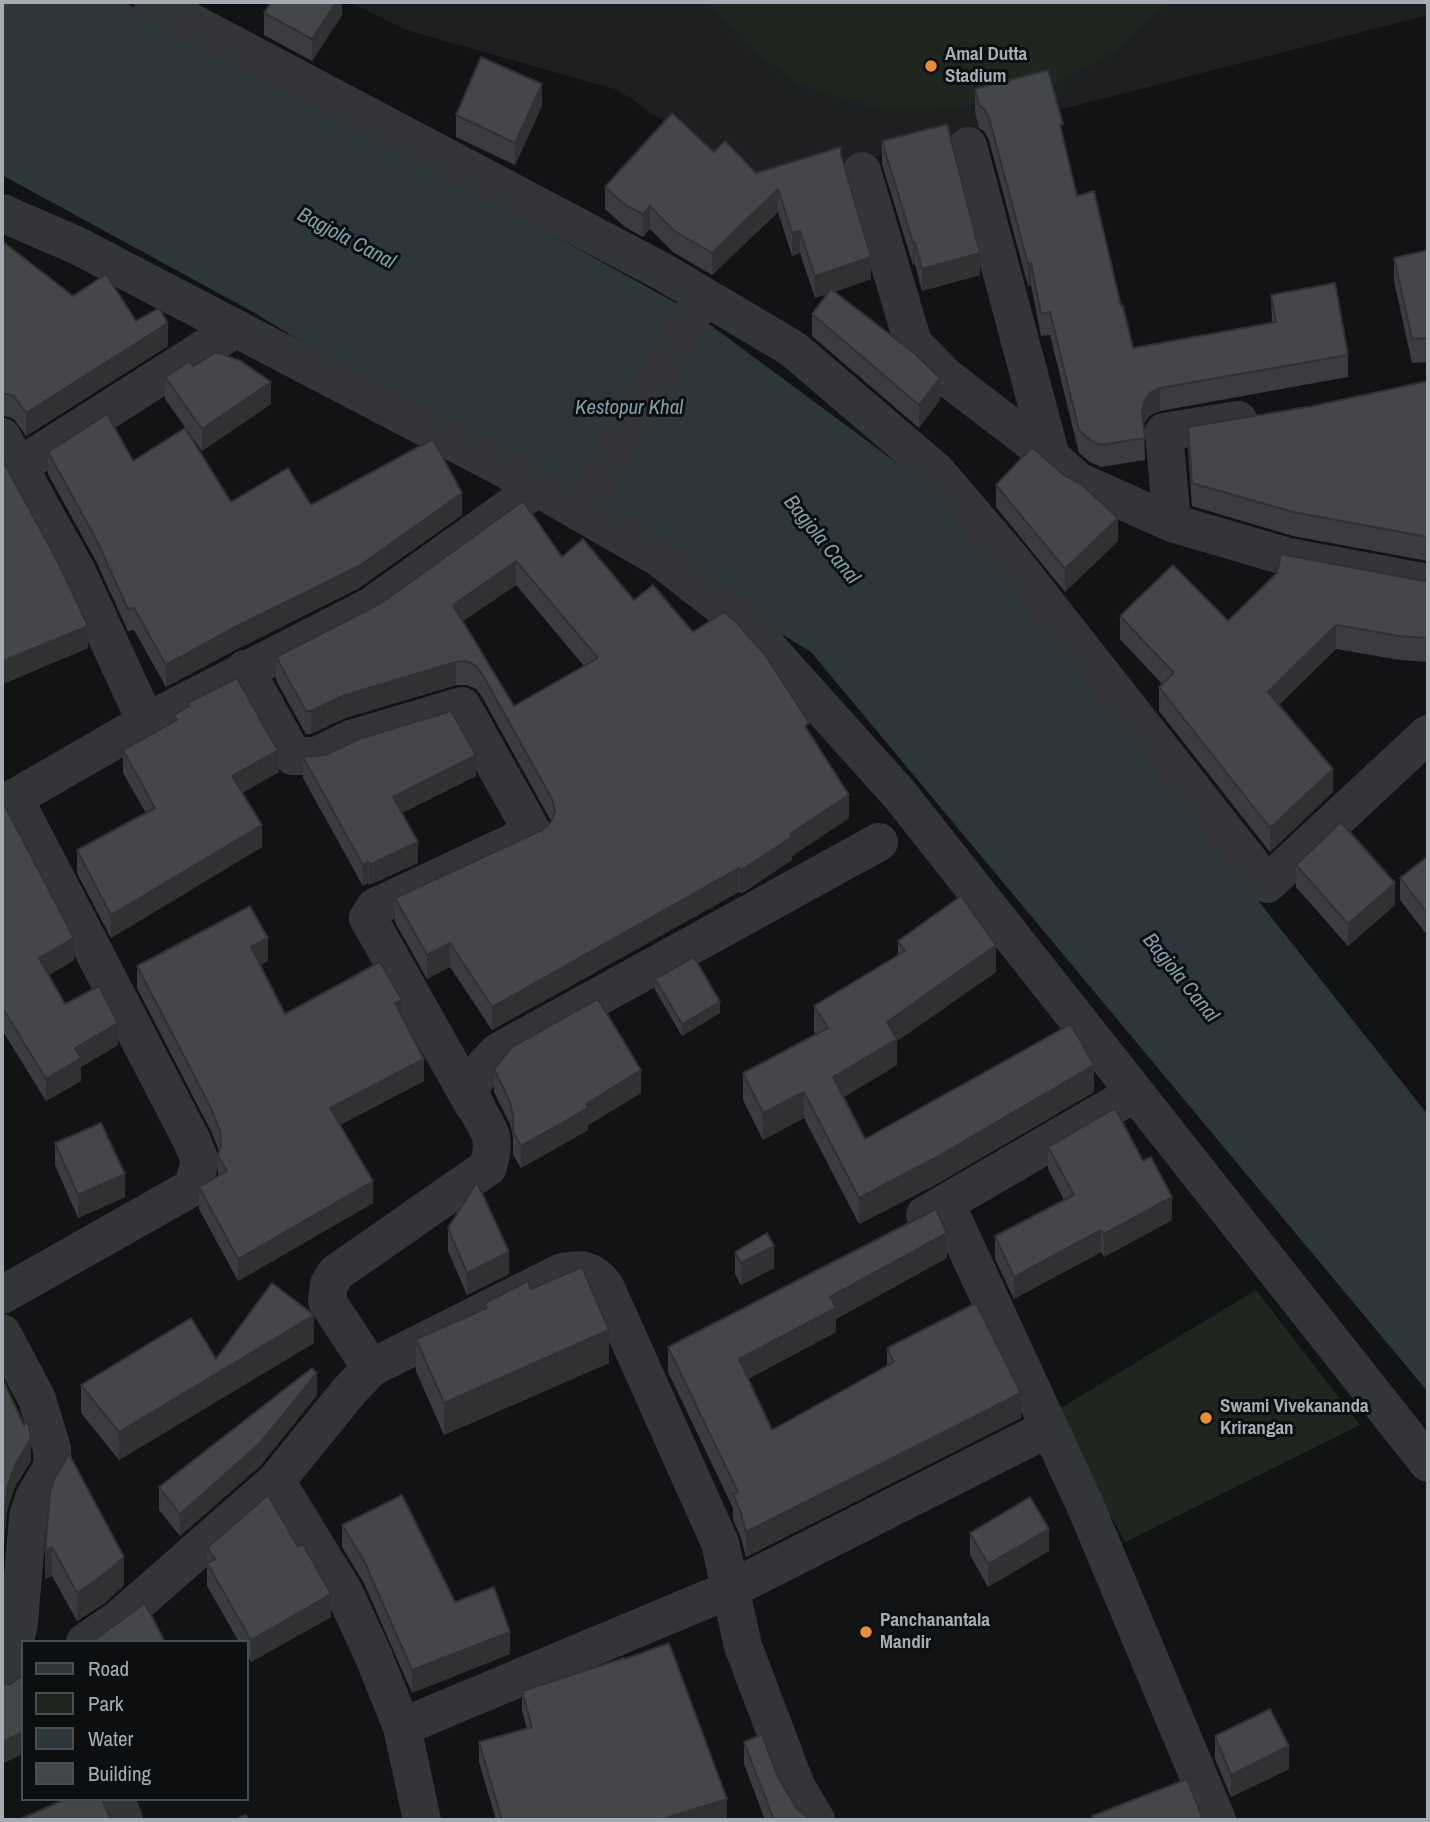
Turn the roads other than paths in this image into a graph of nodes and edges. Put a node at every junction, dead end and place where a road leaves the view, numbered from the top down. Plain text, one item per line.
1 (153, 2) edge
2 (968, 146) dead end
3 (862, 171) dead end
4 (2, 212) edge
5 (703, 296) junction
6 (235, 329) junction
7 (1269, 415) edge
8 (10, 452) edge
9 (1051, 457) junction
10 (537, 488) junction
11 (579, 512) junction
12 (1172, 523) junction
13 (1428, 583) edge
14 (245, 669) junction
15 (146, 722) junction
16 (1428, 734) edge
17 (8, 802) edge
18 (879, 842) dead end
19 (1135, 1093) junction
20 (473, 1104) junction
21 (947, 1204) junction
22 (897, 1230) edge
23 (2, 1295) edge
24 (2, 1333) edge
25 (371, 1368) junction
26 (1049, 1428) junction
27 (1428, 1463) edge
28 (276, 1481) junction
29 (729, 1590) junction
30 (88, 1640) edge
31 (10, 1684) edge
32 (402, 1727) junction
33 (117, 1801) edge
34 (124, 1820) edge
35 (422, 1820) edge
36 (816, 1820) edge
37 (1217, 1820) edge

1 - 5 street
2 - 9 street
3 - 9 street
4 - 6 street
5 - 11 street
5 - 16 street
6 - 8 street
6 - 10 street
7 - 12 street
8 - 15 street
9 - 12 street
10 - 11 street
10 - 14 street
11 - 19 street
12 - 13 street
14 - 15 street
14 - 20 street
15 - 17 street
17 - 23 street
18 - 20 street
19 - 21 street
19 - 27 street
20 - 25 street
21 - 22 street
21 - 26 street
24 - 31 street
25 - 28 street
25 - 29 street
26 - 29 street
26 - 37 street
28 - 30 street
28 - 32 street
29 - 32 street
29 - 36 street
32 - 35 street
33 - 34 street

